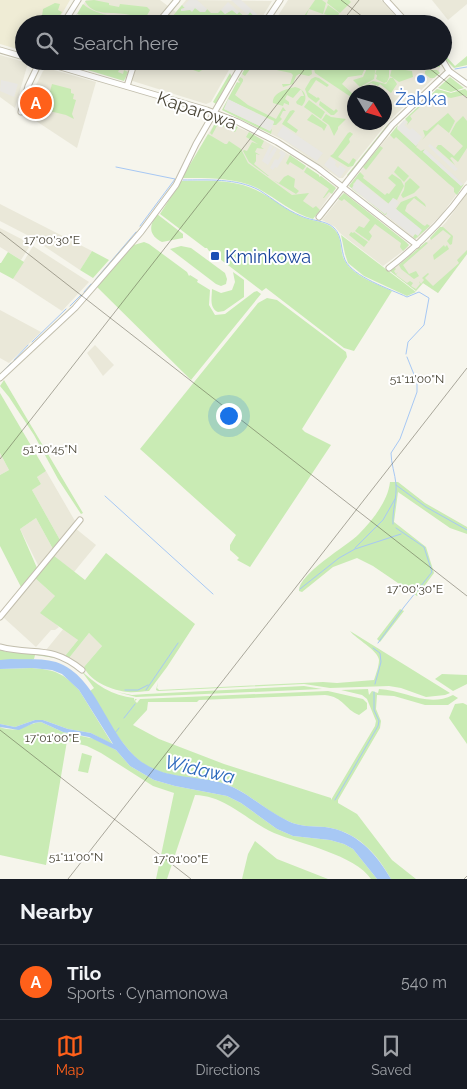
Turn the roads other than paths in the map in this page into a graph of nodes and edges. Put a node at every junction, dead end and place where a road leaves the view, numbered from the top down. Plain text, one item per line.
1 (78, 0) edge
2 (177, 0) edge
3 (280, 0) edge
4 (386, 0) edge
5 (69, 15) edge
6 (164, 15) edge
7 (270, 15) edge
8 (400, 15) edge
9 (0, 50) edge
10 (15, 54) edge
11 (36, 70) edge
12 (71, 70) edge
13 (132, 70) edge
14 (239, 70) edge
15 (449, 71) joint
16 (467, 84) edge
17 (127, 86) junction
18 (21, 112) dead end
19 (214, 112) junction
20 (342, 186) junction
21 (467, 188) edge
22 (318, 217) dead end
23 (417, 245) junction
24 (389, 268) dead end
25 (0, 378) edge
26 (80, 520) dead end
27 (0, 617) edge
28 (0, 647) edge
29 (82, 670) dead end

1 - 5 street
2 - 6 street
3 - 7 street
4 - 8 street
9 - 10 street
11 - 18 street
12 - 17 street, Kaparowa
13 - 17 street
14 - 19 street
15 - 16 street
15 - 20 street
17 - 19 street, Kaparowa
19 - 20 street, Kaparowa
19 - 25 street
20 - 22 street
20 - 23 street, Kaparowa
21 - 23 street
23 - 24 street
26 - 27 street
28 - 29 street

